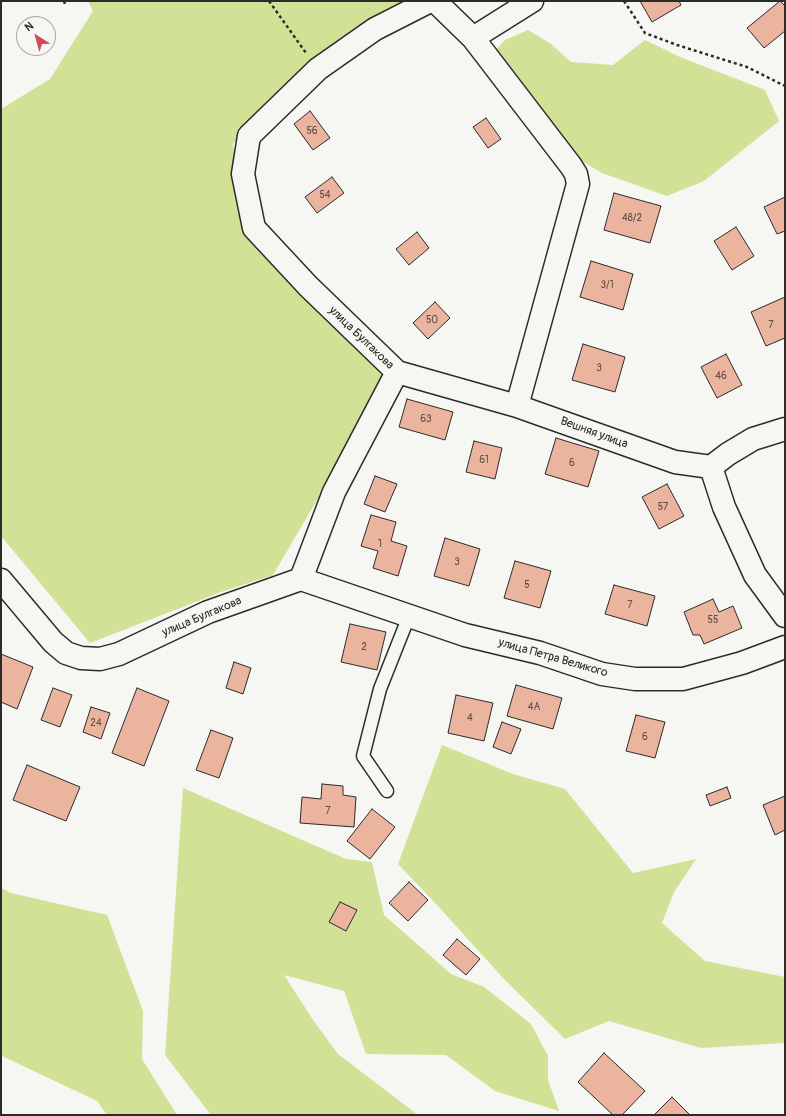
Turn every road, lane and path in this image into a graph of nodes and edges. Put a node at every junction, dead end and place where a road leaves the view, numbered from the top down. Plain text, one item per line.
1 (270, 1) edge
2 (430, 1) edge
3 (435, 1) edge
4 (532, 1) edge
5 (624, 1) edge
6 (473, 38) junction
7 (318, 69) junction
8 (785, 86) edge
9 (397, 372) junction
10 (517, 406) junction
11 (785, 429) edge
12 (711, 467) junction
13 (301, 579) junction
14 (1, 580) edge
15 (409, 616) junction
16 (785, 616) edge
17 (785, 647) edge
18 (387, 791) dead end

1 - 7 path
2 - 7 street, улица Булгакова
3 - 6 street
4 - 6 street
5 - 8 path
6 - 10 street
7 - 9 street, улица Булгакова
9 - 10 street, Вешняя улица
9 - 13 street, улица Булгакова
10 - 12 street, Вешняя улица
11 - 12 street
12 - 16 street
13 - 14 street, улица Булгакова
13 - 15 street, улица Петра Великого
15 - 17 street, улица Петра Великого
15 - 18 lane

